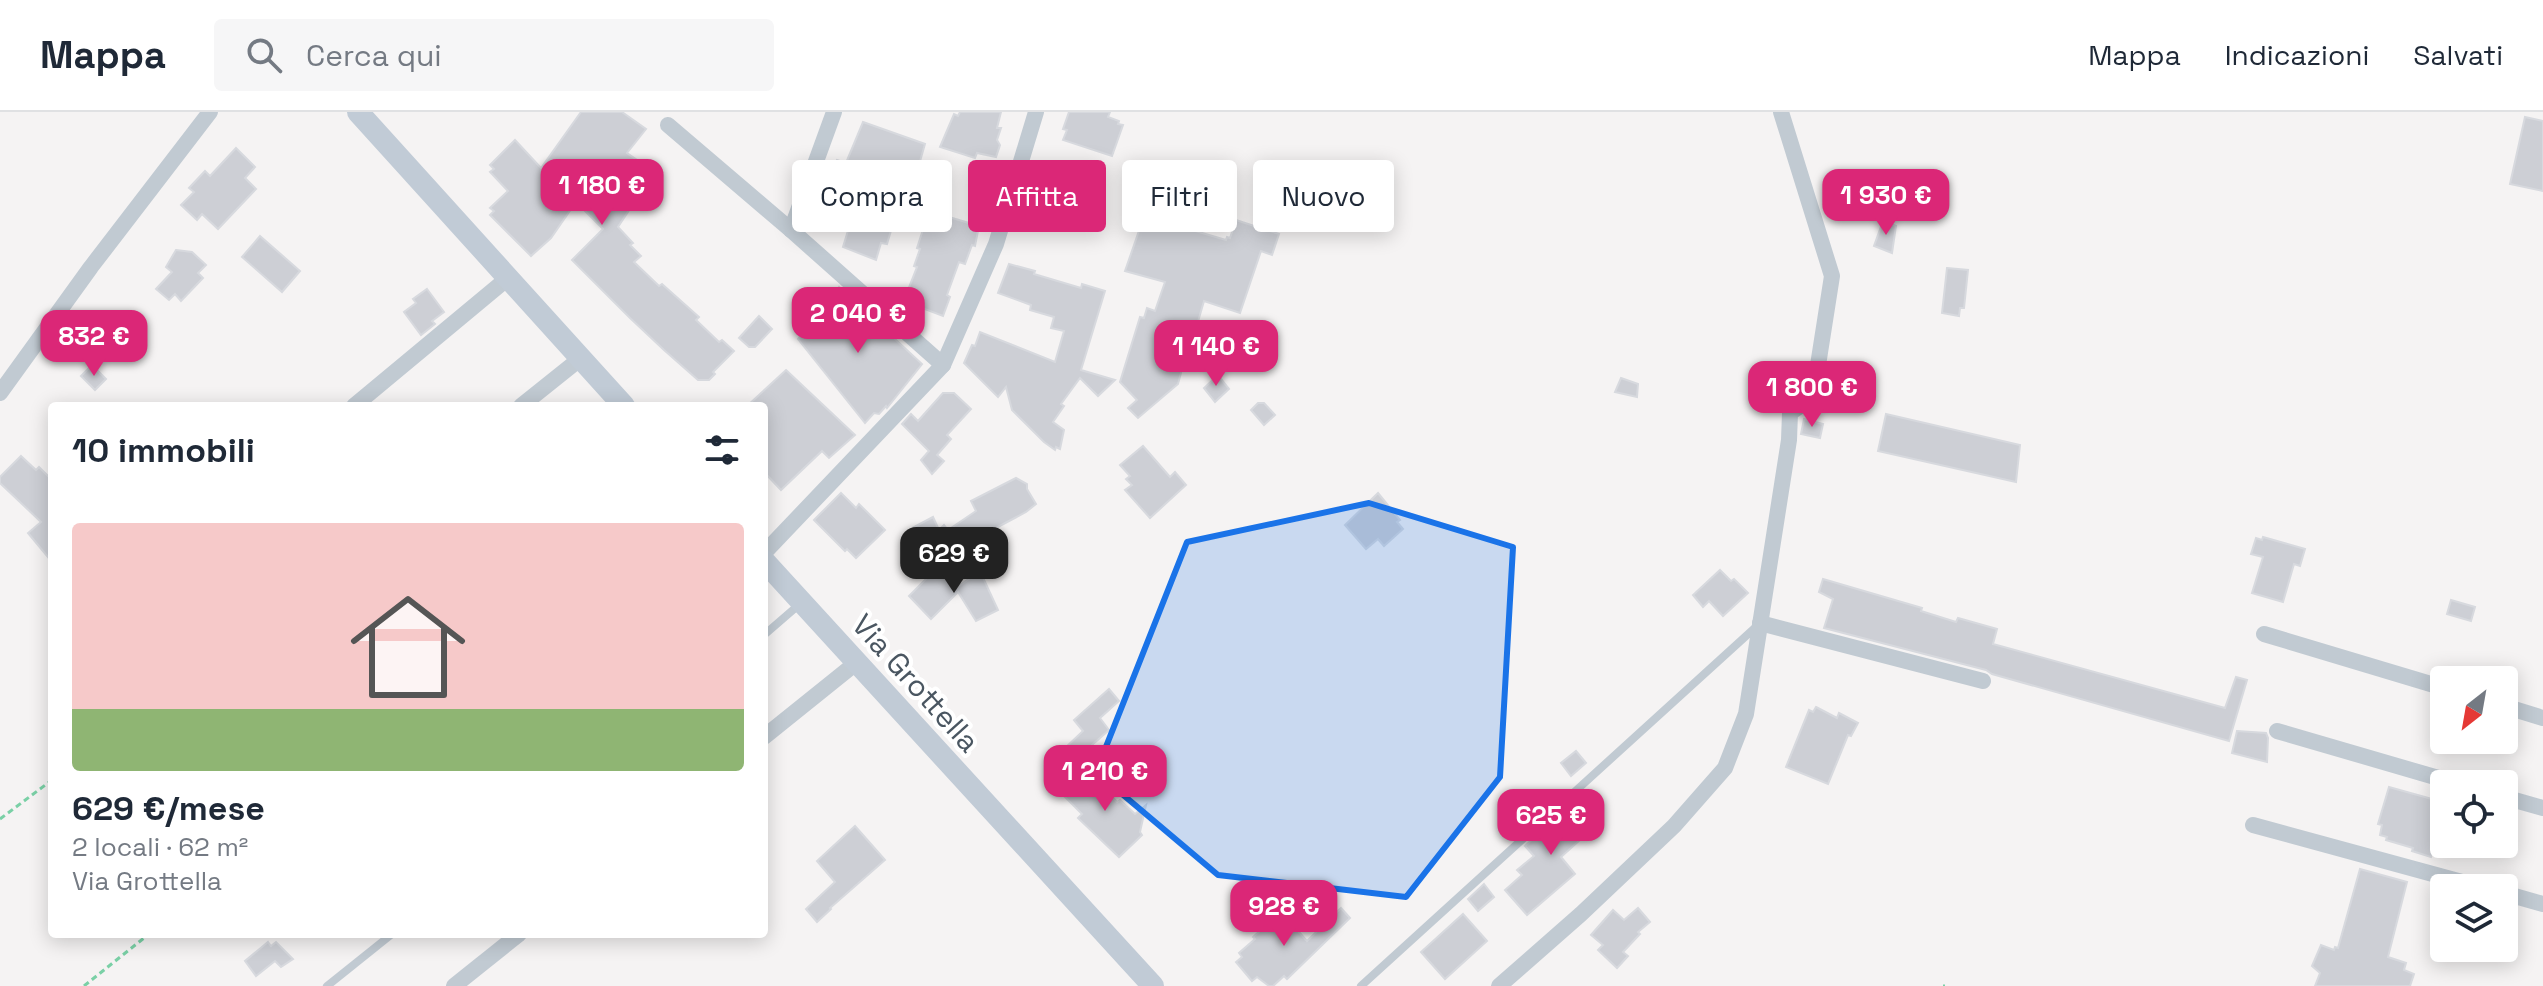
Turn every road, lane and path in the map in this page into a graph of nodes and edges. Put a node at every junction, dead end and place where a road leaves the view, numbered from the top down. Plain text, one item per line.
1 (210, 112) edge
2 (358, 112) edge
3 (834, 112) edge
4 (1036, 112) edge
5 (1781, 112) edge
6 (668, 125) dead end
7 (791, 230) junction
8 (508, 278) junction
9 (581, 358) junction
10 (943, 365) junction
11 (0, 393) edge
12 (359, 402) edge
13 (526, 402) edge
14 (620, 402) edge
15 (768, 549) edge
16 (768, 565) edge
17 (802, 602) junction
18 (1760, 623) junction
19 (768, 632) edge
20 (2264, 634) dead end
21 (856, 663) junction
22 (1983, 681) dead end
23 (2430, 684) edge
24 (2518, 710) edge
25 (2543, 718) edge
26 (2277, 731) dead end
27 (768, 734) edge
28 (2430, 776) edge
29 (48, 783) edge
30 (2518, 801) edge
31 (2543, 808) edge
32 (0, 819) edge
33 (2253, 825) dead end
34 (2433, 874) edge
35 (2518, 897) edge
36 (2543, 904) edge
37 (144, 938) edge
38 (387, 938) edge
39 (514, 938) edge
40 (84, 986) edge
41 (327, 986) edge
42 (454, 986) edge
43 (1153, 986) edge
44 (1361, 986) edge
45 (1499, 986) edge

1 - 11 street
2 - 8 street
3 - 7 street
4 - 10 street
5 - 18 street
6 - 7 street
7 - 10 street
8 - 9 street
8 - 12 street
9 - 13 street
9 - 14 street
10 - 15 street
16 - 17 street, Via Grottella
17 - 19 lane
17 - 21 street, Via Grottella
18 - 22 street
18 - 44 lane
18 - 45 street
20 - 23 street
21 - 27 street
21 - 43 street, Via Grottella
24 - 25 street
26 - 28 street
29 - 32 path
30 - 31 street
33 - 34 street
35 - 36 street
37 - 40 path
38 - 41 lane
39 - 42 street

